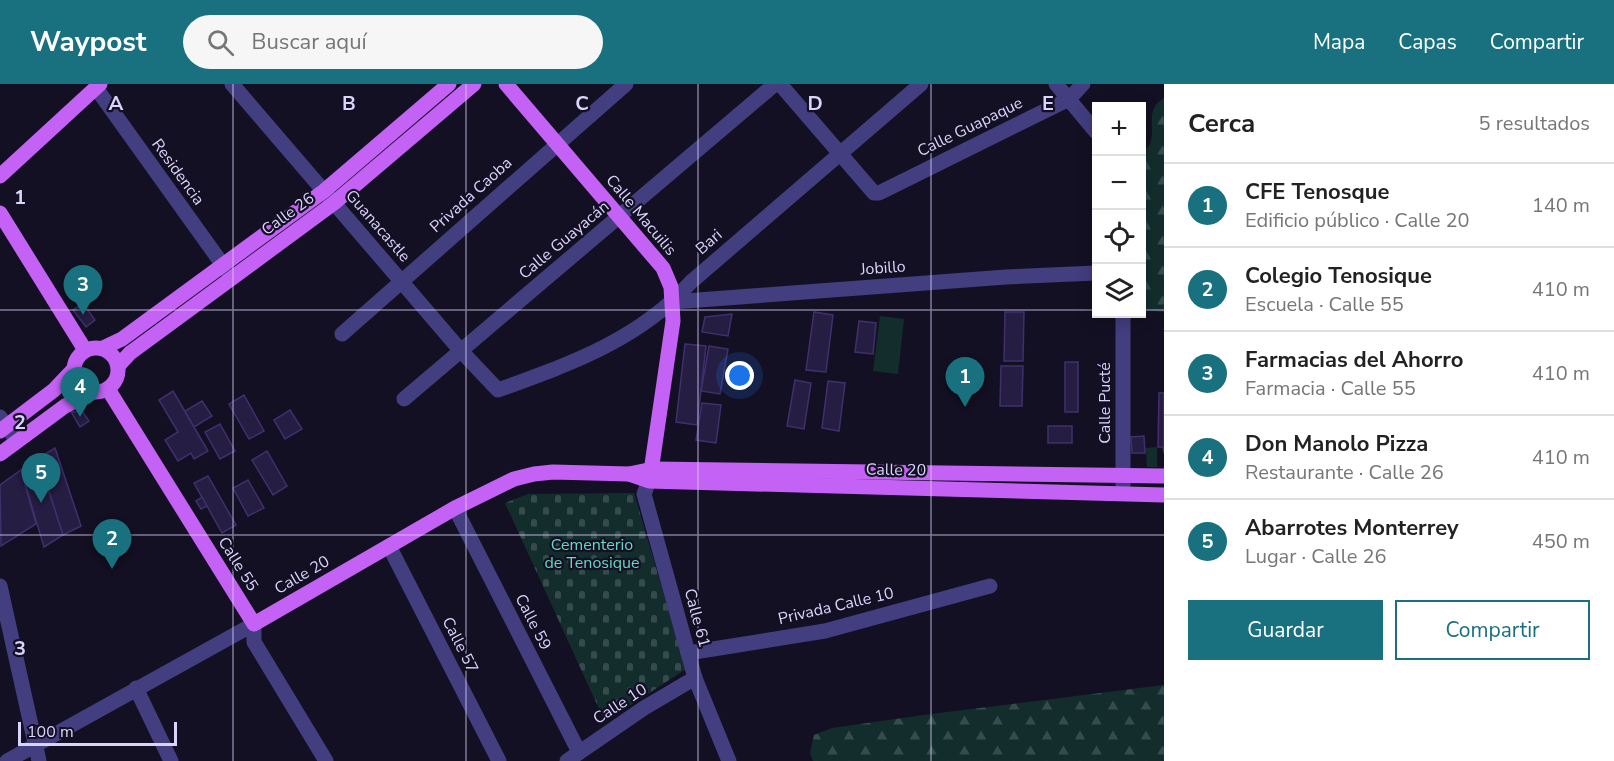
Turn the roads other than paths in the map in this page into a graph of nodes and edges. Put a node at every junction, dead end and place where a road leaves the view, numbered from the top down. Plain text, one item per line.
1 (232, 84) edge
2 (449, 84) edge
3 (474, 84) edge
4 (506, 84) edge
5 (626, 84) edge
6 (775, 84) edge
7 (780, 84) edge
8 (921, 84) edge
9 (1056, 84) edge
10 (1083, 84) edge
11 (98, 86) edge
12 (1068, 99) junction
13 (1092, 127) edge
14 (556, 143) junction
15 (839, 154) junction
16 (0, 176) edge
17 (324, 191) junction
18 (334, 203) junction
19 (0, 213) edge
20 (619, 217) junction
21 (227, 271) junction
22 (1092, 273) edge
23 (401, 281) junction
24 (672, 302) junction
25 (1123, 318) edge
26 (342, 334) dead end
27 (103, 348) junction
28 (85, 350) junction
29 (461, 351) junction
30 (118, 366) junction
31 (74, 369) junction
32 (108, 389) junction
33 (498, 390) joint
34 (93, 392) junction
35 (404, 399) dead end
36 (2, 425) edge
37 (18, 441) junction
38 (0, 454) edge
39 (873, 471) junction
40 (651, 475) junction
41 (1123, 475) junction
42 (1164, 476) edge
43 (872, 487) junction
44 (1123, 493) junction
45 (1164, 495) edge
46 (455, 508) junction
47 (389, 546) junction
48 (0, 586) edge
49 (990, 586) dead end
50 (254, 624) junction
51 (688, 652) junction
52 (695, 678) junction
53 (136, 688) junction
54 (35, 745) junction
55 (573, 757) edge
56 (7, 761) edge
57 (39, 761) edge
58 (171, 761) edge
59 (326, 761) edge
60 (499, 761) edge
61 (729, 761) edge

1 - 17 street, Guanacastle
2 - 17 main road, Calle 26
3 - 18 main road, Calle 26
4 - 14 main road, Calle Macuilis
5 - 14 street, Privada Caoba
6 - 20 street, Calle Guayacán
7 - 15 street
8 - 15 street, Bari
9 - 12 street
10 - 12 street, Calle Guapaque
11 - 16 main road
11 - 21 street, Residencia
12 - 13 street
12 - 15 street, Calle Guapaque
14 - 20 main road, Calle Macuilis
14 - 23 street, Privada Caoba
15 - 24 street, Bari
17 - 18 street, Guanacastle
17 - 21 main road, Calle 26
18 - 21 main road, Calle 26
18 - 23 street, Guanacastle
19 - 28 main road
20 - 24 main road, Calle Macuilis
20 - 29 street, Calle Guayacán
21 - 27 main road, Calle 26
21 - 30 main road, Calle 26
22 - 24 street, Jobillo
23 - 26 street, Privada Caoba
23 - 29 street, Guanacastle
24 - 33 street, Bari
24 - 40 main road, Calle Macuilis
25 - 41 street, Calle Pucté
27 - 28 main road
27 - 30 main road
28 - 31 main road
29 - 33 street, Guanacastle
29 - 35 street, Calle Guayacán
30 - 32 main road
31 - 34 main road
31 - 36 main road
32 - 34 main road
32 - 50 main road, Calle 55
34 - 37 main road
36 - 37 street
37 - 38 main road
39 - 40 main road, Calle 20
39 - 41 main road, Calle 20
39 - 43 main road
40 - 43 main road, Calle 20
40 - 46 main road, Calle 20
40 - 51 street, Calle 61
41 - 42 main road, Calle 20
41 - 44 street, Calle Pucté
43 - 44 main road, Calle 20
44 - 45 main road, Calle 20
46 - 47 main road, Calle 20
46 - 55 street, Calle 59
47 - 50 main road, Calle 20
47 - 60 street, Calle 57
48 - 54 street
49 - 51 street, Privada Calle 10
50 - 53 street, Calle 20
50 - 59 street, Calle 55
51 - 52 street, Calle 61
52 - 55 street, Calle 10
52 - 61 street, Calle 61
53 - 54 street, Calle 20
53 - 58 street
54 - 56 street, Calle 20
54 - 57 street

